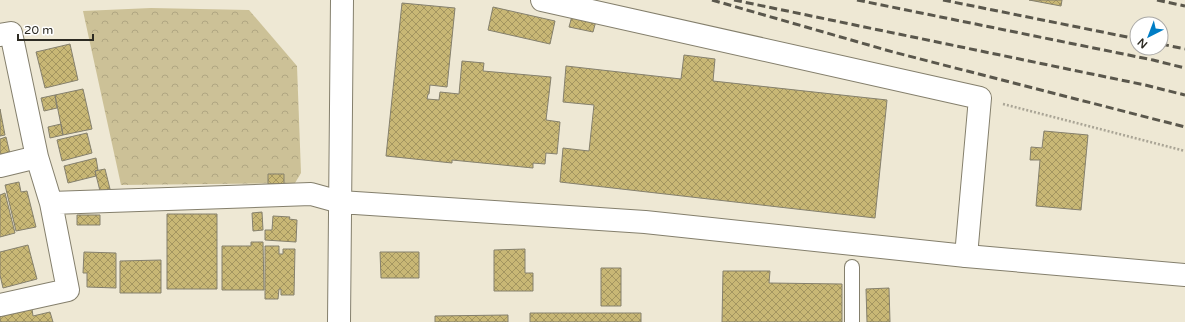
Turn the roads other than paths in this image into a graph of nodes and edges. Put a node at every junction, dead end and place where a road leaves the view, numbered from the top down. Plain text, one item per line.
1 (342, 0) edge
2 (542, 0) edge
3 (0, 35) edge
4 (37, 157) junction
5 (0, 166) edge
6 (340, 202) junction
7 (51, 203) junction
8 (966, 256) junction
9 (852, 267) dead end
10 (1185, 275) edge
11 (0, 305) edge
12 (339, 322) edge
13 (852, 322) edge

1 - 6 street
2 - 8 street
3 - 4 street
4 - 5 street
4 - 7 street
6 - 7 street
6 - 8 street
6 - 12 street
7 - 11 street
8 - 10 street
9 - 13 lane

